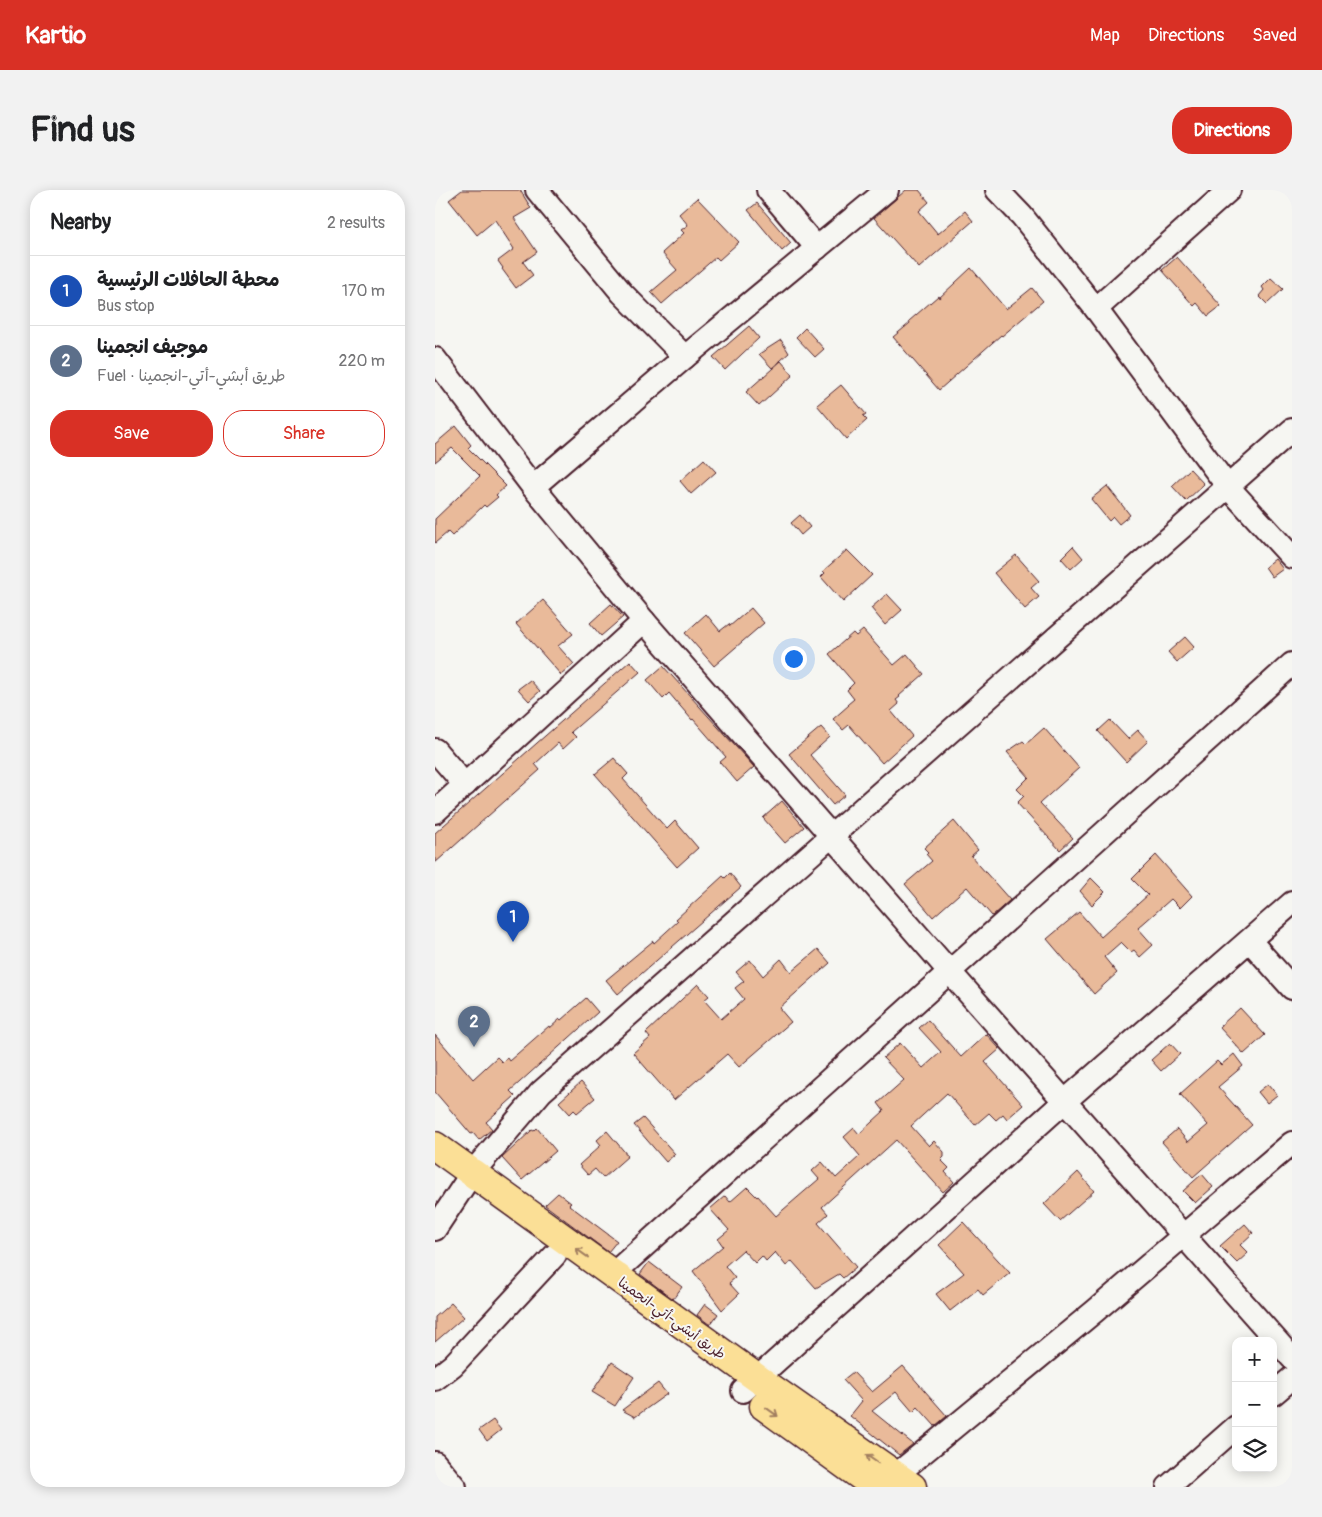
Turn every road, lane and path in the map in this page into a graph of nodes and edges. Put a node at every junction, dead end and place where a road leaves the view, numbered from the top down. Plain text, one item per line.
1 (537, 190) edge
2 (768, 190) edge
3 (887, 190) edge
4 (997, 190) edge
5 (1229, 190) edge
6 (817, 248) junction
7 (1096, 309) junction
8 (685, 357) junction
9 (435, 359) edge
10 (1292, 430) edge
11 (1228, 486) junction
12 (533, 487) junction
13 (1292, 557) edge
14 (644, 621) junction
15 (1292, 664) edge
16 (435, 750) edge
17 (465, 785) junction
18 (435, 812) edge
19 (831, 836) junction
20 (1292, 903) edge
21 (1251, 941) junction
22 (949, 971) junction
23 (1292, 988) edge
24 (1065, 1101) junction
25 (1292, 1143) edge
26 (435, 1146) edge
27 (435, 1168) edge
28 (467, 1180) junction
29 (435, 1229) edge
30 (1183, 1236) junction
31 (555, 1255) junction
32 (612, 1275) junction
33 (1292, 1358) edge
34 (1292, 1378) edge
35 (435, 1379) edge
36 (750, 1385) junction
37 (1277, 1391) edge
38 (1232, 1431) edge
39 (435, 1463) edge
40 (894, 1483) edge
41 (455, 1487) edge
42 (1168, 1487) edge

1 - 8 street
2 - 6 street
3 - 6 street
4 - 7 street
5 - 7 street
6 - 8 street
7 - 11 street
8 - 12 street
9 - 12 street
10 - 11 street
11 - 13 street
11 - 19 street
12 - 14 street
14 - 17 street
14 - 19 street
15 - 22 street
16 - 17 street
17 - 18 street
19 - 22 street
19 - 28 street
20 - 21 street
21 - 23 street
21 - 24 street
22 - 24 street
22 - 32 street
24 - 30 street
24 - 36 street
25 - 30 street
26 - 28 highway, طريق أبشي-أتي-انجمينا
27 - 28 highway
28 - 29 street
28 - 31 highway
32 -> 28 highway, طريق أبشي-أتي-انجمينا
30 - 33 street
30 - 40 street
31 - 35 street
31 - 36 highway
32 - 36 highway, طريق أبشي-أتي-انجمينا
34 - 37 street
36 - 40 highway
38 - 42 street
39 - 41 street

